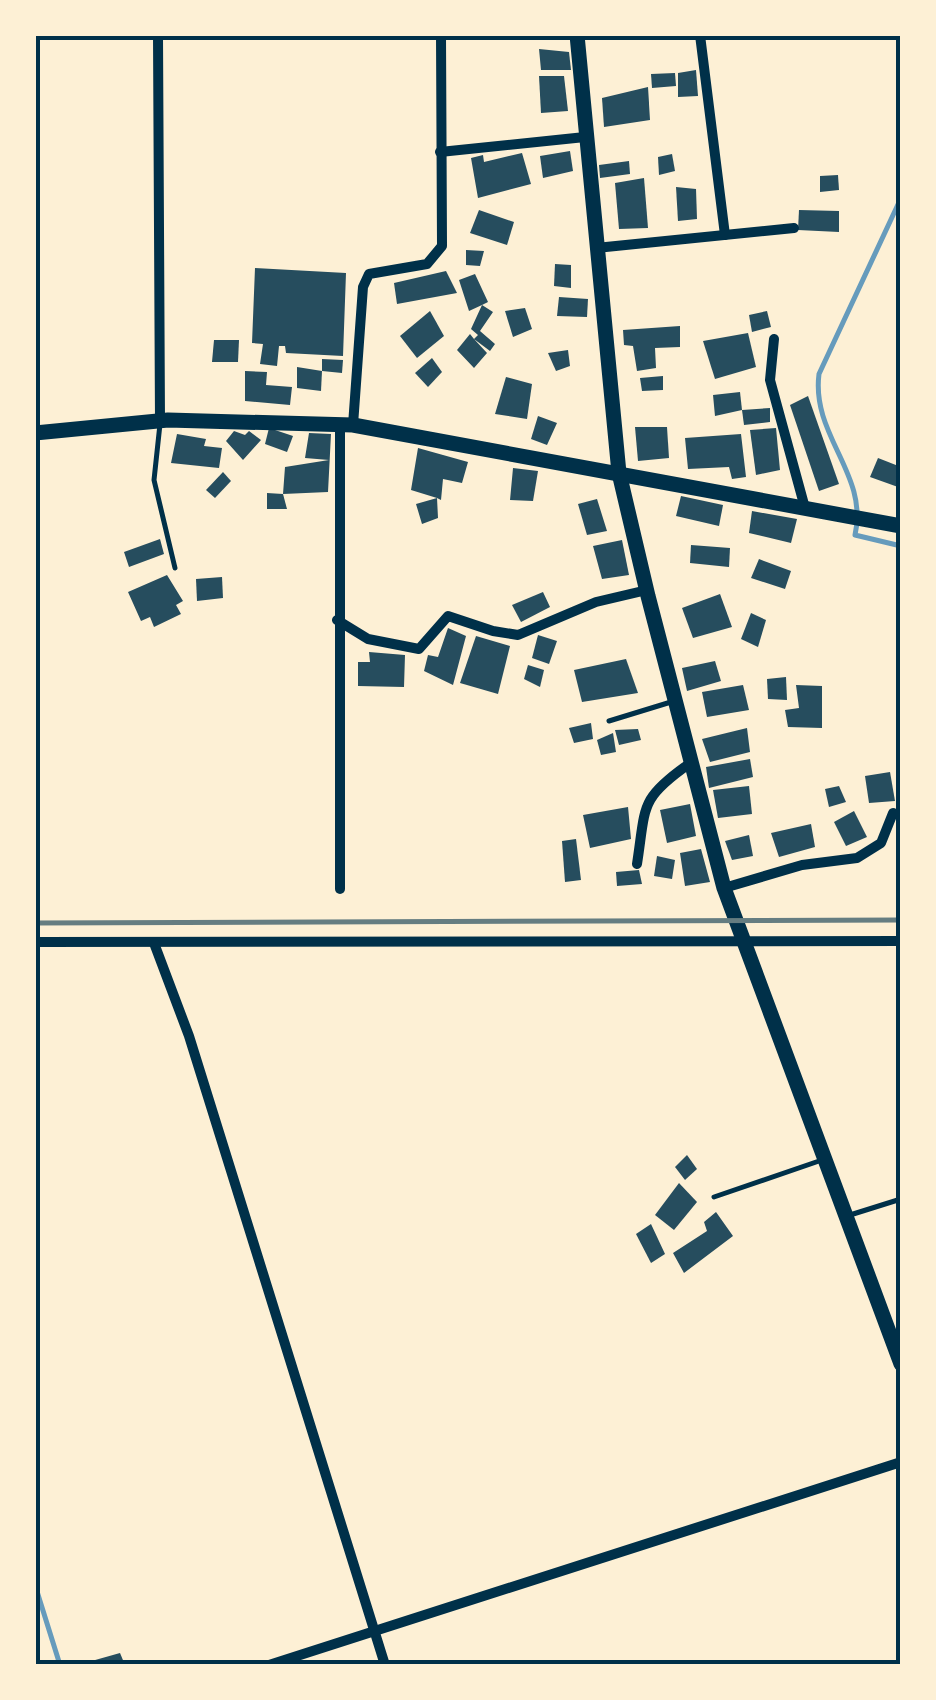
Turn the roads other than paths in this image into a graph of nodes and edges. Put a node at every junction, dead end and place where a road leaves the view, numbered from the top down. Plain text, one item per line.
1 (158, 35) edge
2 (440, 35) edge
3 (576, 35) edge
4 (700, 35) edge
5 (584, 137) junction
6 (440, 152) junction
7 (794, 228) dead end
8 (725, 235) junction
9 (595, 248) junction
10 (774, 340) dead end
11 (160, 420) junction
12 (347, 425) junction
13 (35, 433) edge
14 (619, 473) junction
15 (805, 508) junction
16 (901, 526) edge
17 (175, 568) dead end
18 (646, 590) junction
19 (337, 620) junction
20 (674, 701) junction
21 (608, 721) dead end
22 (689, 764) junction
23 (893, 814) dead end
24 (638, 864) dead end
25 (724, 888) junction
26 (340, 889) dead end
27 (901, 941) edge
28 (35, 942) edge
29 (743, 942) junction
30 (154, 943) junction
31 (825, 1159) junction
32 (714, 1197) dead end
33 (901, 1199) edge
34 (847, 1216) junction
35 (901, 1364) edge
36 (901, 1462) edge
37 (374, 1631) junction
38 (268, 1665) edge
39 (384, 1665) edge

1 - 11 street
2 - 6 street
3 - 5 main road
4 - 8 street
5 - 6 street
5 - 9 main road
6 - 12 street
7 - 8 street
8 - 9 street
9 - 14 main road
10 - 15 street
11 - 12 main road
11 - 13 main road
11 - 17 lane
12 - 14 main road
12 - 19 street
14 - 15 main road
14 - 18 main road
15 - 16 main road
18 - 19 street
18 - 20 main road
19 - 26 street
20 - 21 lane
20 - 22 main road
22 - 24 street
22 - 25 main road
23 - 25 street
25 - 29 main road
27 - 29 street
28 - 30 street
29 - 30 street
29 - 31 main road
30 - 37 street
31 - 32 lane
31 - 34 main road
33 - 34 lane
34 - 35 main road
36 - 37 street
37 - 38 street
37 - 39 street

